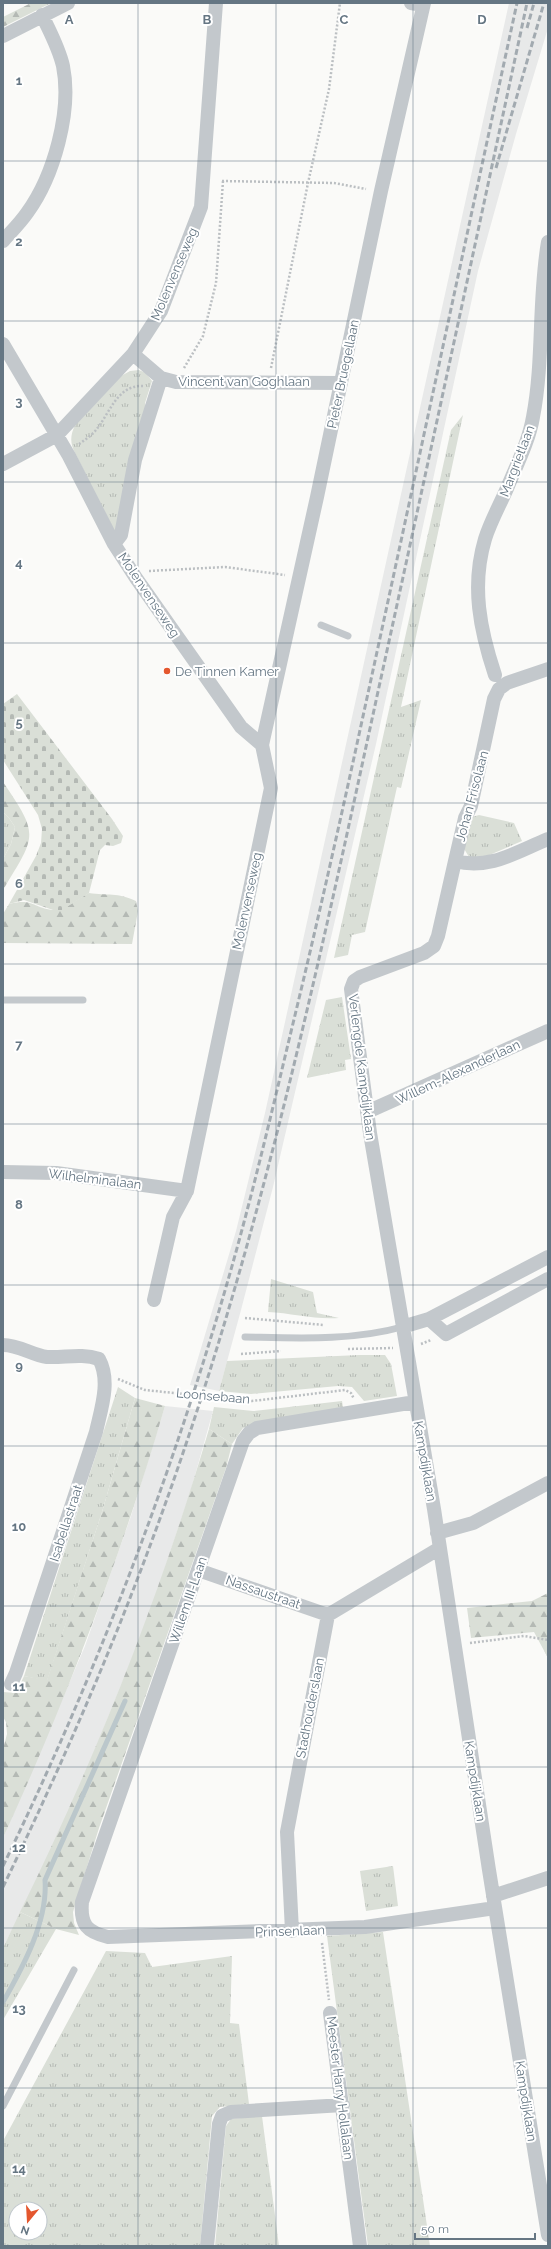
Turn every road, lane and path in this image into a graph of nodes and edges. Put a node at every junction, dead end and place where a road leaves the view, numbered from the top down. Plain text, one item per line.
1 (68, 3) edge
2 (216, 3) edge
3 (340, 3) edge
4 (420, 4) edge
5 (42, 15) junction
6 (3, 36) edge
7 (204, 179) junction
8 (223, 181) junction
9 (308, 183) junction
10 (381, 192) junction
11 (3, 241) edge
12 (548, 242) edge
13 (3, 344) edge
14 (133, 354) junction
15 (176, 382) junction
16 (159, 383) junction
17 (268, 383) junction
18 (340, 383) junction
19 (57, 434) junction
20 (66, 451) junction
21 (3, 464) edge
22 (114, 544) junction
23 (136, 578) junction
24 (300, 578) junction
25 (321, 625) dead end
26 (348, 636) dead end
27 (548, 669) edge
28 (495, 675) dead end
29 (262, 745) junction
30 (548, 840) edge
31 (455, 861) junction
32 (3, 1000) edge
33 (83, 1000) dead end
34 (548, 1031) edge
35 (367, 1112) junction
36 (3, 1172) edge
37 (187, 1191) junction
38 (548, 1257) edge
39 (548, 1279) edge
40 (154, 1300) dead end
41 (245, 1318) dead end
42 (429, 1319) junction
43 (329, 1325) dead end
44 (402, 1327) junction
45 (446, 1334) junction
46 (245, 1337) dead end
47 (3, 1345) edge
48 (405, 1348) junction
49 (105, 1378) junction
50 (415, 1402) junction
51 (356, 1411) junction
52 (548, 1483) edge
53 (437, 1533) junction
54 (440, 1548) junction
55 (198, 1570) junction
56 (328, 1615) junction
57 (548, 1640) edge
58 (455, 1646) junction
59 (11, 1684) dead end
60 (548, 1878) edge
61 (494, 1902) junction
62 (87, 1928) joint
63 (292, 1931) junction
64 (321, 1931) junction
65 (74, 1970) dead end
66 (330, 2013) joint
67 (343, 2105) junction
68 (3, 2106) edge
69 (548, 2235) edge
70 (207, 2246) edge
71 (360, 2246) edge

1 - 5 street
2 - 7 street, Molenvenseweg
3 - 9 path
4 - 10 street, Pieter Bruegellaan
5 - 6 street
5 - 11 street
7 - 8 path
7 - 14 street, Molenvenseweg
8 - 9 path
8 - 15 path
9 - 10 path
9 - 17 path
10 - 18 street, Pieter Bruegellaan
12 - 28 street, Margrietlaan
13 - 19 street
14 - 16 street, Vincent van Goghlaan
14 - 19 street, Molenvenseweg
15 - 16 street, Vincent van Goghlaan
15 - 17 street, Vincent van Goghlaan
16 - 20 path
16 - 22 street, Molenvenseweg
17 - 18 street, Vincent van Goghlaan
18 - 24 street, Pieter Bruegellaan
19 - 20 street, Molenvenseweg
19 - 21 street
20 - 22 street, Molenvenseweg
22 - 23 street, Molenvenseweg
23 - 24 path
23 - 29 street, Molenvenseweg
24 - 29 street, Pieter Bruegellaan
25 - 26 lane
27 - 31 street, Johan Frisolaan
29 - 37 street, Molenvenseweg
30 - 31 street
31 - 35 street, Verlengde Kampdijklaan
32 - 33 lane
34 - 35 street, Willem-Alexanderlaan
35 - 44 street, Verlengde Kampdijklaan
36 - 37 street, Wilhelminalaan
37 - 40 street, Molenvenseweg
38 - 42 street
39 - 45 street
41 - 43 path
42 - 44 street
42 - 45 street
44 - 46 lane
44 - 48 street, Kampdijklaan
45 - 48 path
47 - 49 street, Isabellastraat
48 - 50 street, Kampdijklaan
49 - 51 path, Loonsebaan
49 - 59 street, Isabellastraat
50 - 51 street, Willem III-Laan
50 - 53 street, Kampdijklaan
51 - 55 street, Willem III-Laan
52 - 53 street
53 - 54 street, Kampdijklaan
54 - 56 street
54 - 58 street, Kampdijklaan
55 - 56 street, Nassaustraat
55 - 62 street, Willem III-Laan
56 - 63 street, Stadhouderslaan
57 - 58 path
58 - 61 street, Kampdijklaan
60 - 61 street, Prinsenlaan
61 - 64 street, Prinsenlaan
61 - 69 street, Kampdijklaan
62 - 63 street, Prinsenlaan
63 - 64 street, Prinsenlaan
64 - 66 path, Meester Harry Hollalaan
65 - 68 lane
66 - 67 street, Meester Harry Hollalaan
67 - 70 street
67 - 71 street, Meester Harry Hollalaan

